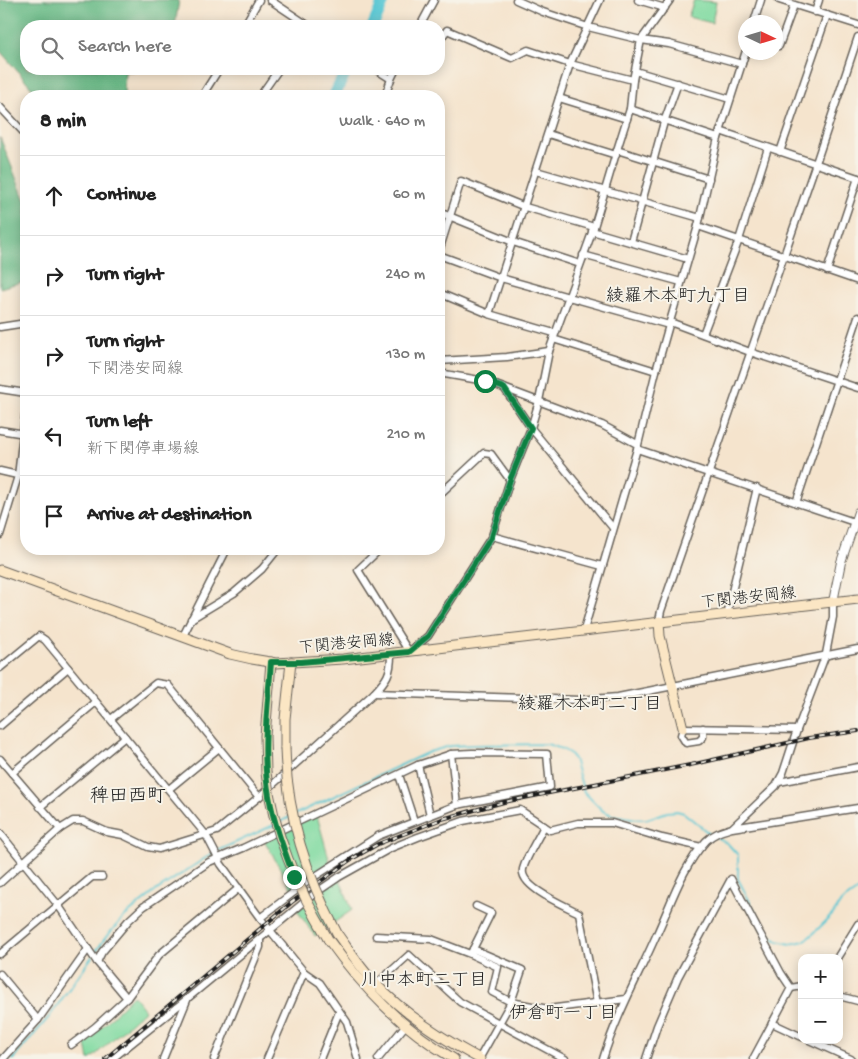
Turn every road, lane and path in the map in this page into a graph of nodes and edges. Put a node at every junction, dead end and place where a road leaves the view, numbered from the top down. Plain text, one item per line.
1 (259, 0) edge
2 (270, 0) edge
3 (434, 0) edge
4 (516, 0) edge
5 (600, 0) edge
6 (638, 0) edge
7 (670, 0) edge
8 (761, 0) edge
9 (780, 0) edge
10 (819, 0) edge
11 (794, 5) junction
12 (665, 8) junction
13 (815, 12) junction
14 (756, 15) edge
15 (827, 15) junction
16 (247, 20) edge
17 (299, 20) edge
18 (423, 20) edge
19 (858, 26) edge
20 (588, 27) junction
21 (445, 33) edge
22 (783, 35) edge
23 (858, 37) edge
24 (641, 40) junction
25 (743, 60) edge
26 (570, 64) junction
27 (742, 64) junction
28 (635, 71) junction
29 (215, 75) edge
30 (275, 75) edge
31 (385, 75) edge
32 (393, 75) edge
33 (391, 79) junction
34 (633, 80) junction
35 (678, 83) junction
36 (206, 90) edge
37 (264, 90) edge
38 (387, 90) edge
39 (559, 98) junction
40 (730, 99) junction
41 (0, 107) edge
42 (630, 109) junction
43 (627, 119) junction
44 (664, 122) junction
45 (20, 129) edge
46 (548, 134) junction
47 (719, 134) junction
48 (768, 148) junction
49 (617, 152) junction
50 (780, 152) junction
51 (654, 161) junction
52 (816, 163) junction
53 (536, 171) junction
54 (708, 179) junction
55 (605, 191) junction
56 (642, 202) junction
57 (525, 207) junction
58 (445, 215) edge
59 (450, 217) junction
60 (700, 218) junction
61 (698, 226) junction
62 (593, 229) junction
63 (445, 233) edge
64 (739, 240) junction
65 (513, 242) junction
66 (631, 242) junction
67 (445, 255) edge
68 (583, 255) junction
69 (784, 256) junction
70 (688, 259) junction
71 (580, 264) junction
72 (827, 271) junction
73 (500, 278) junction
74 (858, 281) edge
75 (681, 282) junction
76 (445, 296) edge
77 (568, 296) junction
78 (489, 314) junction
79 (858, 317) edge
80 (20, 324) edge
81 (669, 324) junction
82 (0, 327) edge
83 (703, 334) junction
84 (554, 337) junction
85 (549, 351) junction
86 (750, 352) junction
87 (445, 361) edge
88 (656, 371) junction
89 (445, 374) edge
90 (837, 381) junction
91 (504, 388) junction
92 (858, 388) edge
93 (0, 389) edge
94 (20, 392) edge
95 (539, 401) junction
96 (531, 428) junction
97 (0, 430) edge
98 (20, 433) edge
99 (637, 446) junction
100 (20, 462) edge
101 (0, 471) edge
102 (709, 473) junction
103 (18, 476) junction
104 (510, 480) junction
105 (757, 488) junction
106 (445, 490) edge
107 (796, 503) junction
108 (858, 512) edge
109 (854, 522) junction
110 (613, 528) junction
111 (0, 535) edge
112 (492, 536) junction
113 (224, 555) edge
114 (273, 555) edge
115 (374, 555) edge
116 (602, 566) junction
117 (0, 570) edge
118 (858, 599) edge
119 (833, 602) junction
120 (728, 614) junction
121 (192, 619) junction
122 (659, 621) junction
123 (584, 630) junction
124 (184, 636) junction
125 (858, 649) edge
126 (409, 652) junction
127 (391, 654) junction
128 (826, 654) junction
129 (271, 662) junction
130 (291, 662) junction
131 (0, 668) edge
132 (68, 668) junction
133 (672, 685) junction
134 (374, 693) junction
135 (96, 702) junction
136 (111, 719) junction
137 (0, 726) edge
138 (683, 728) junction
139 (703, 728) junction
140 (796, 730) junction
141 (125, 737) junction
142 (219, 748) junction
143 (450, 754) junction
144 (0, 759) edge
145 (418, 765) junction
146 (858, 767) edge
147 (12, 773) junction
148 (399, 775) junction
149 (779, 782) junction
150 (169, 789) junction
151 (258, 797) junction
152 (457, 805) junction
153 (40, 807) junction
154 (858, 808) edge
155 (430, 815) junction
156 (414, 821) junction
157 (544, 826) junction
158 (732, 828) junction
159 (60, 829) junction
160 (0, 833) edge
161 (206, 835) junction
162 (701, 848) junction
163 (216, 854) junction
164 (24, 862) junction
165 (102, 877) dead end
166 (0, 883) edge
167 (239, 888) junction
168 (58, 905) junction
169 (476, 906) dead end
170 (260, 918) junction
171 (858, 924) edge
172 (270, 930) junction
173 (376, 936) dead end
174 (260, 939) junction
175 (89, 950) junction
176 (472, 951) junction
177 (0, 954) edge
178 (839, 954) edge
179 (96, 961) junction
180 (304, 972) junction
181 (0, 974) edge
182 (376, 984) junction
183 (798, 987) edge
184 (791, 988) junction
185 (369, 991) junction
186 (843, 997) edge
187 (127, 998) junction
188 (188, 998) junction
189 (626, 999) junction
190 (858, 1001) edge
191 (511, 1002) junction
192 (597, 1003) junction
193 (339, 1012) junction
194 (38, 1020) junction
195 (772, 1023) junction
196 (500, 1024) junction
197 (405, 1026) junction
198 (798, 1035) edge
199 (70, 1044) dead end
200 (818, 1044) edge
201 (3, 1059) edge
202 (112, 1059) edge
203 (163, 1059) edge
204 (214, 1059) edge
205 (267, 1059) edge
206 (320, 1059) edge
207 (358, 1059) edge
208 (378, 1059) edge
209 (454, 1059) edge
210 (480, 1059) edge
211 (565, 1059) edge
212 (603, 1059) edge
213 (646, 1059) edge
214 (752, 1059) edge
215 (851, 1059) edge

1 - 16 street
2 - 17 street
3 - 18 street
4 - 20 street
5 - 20 street
6 - 12 street
7 - 12 street
8 - 14 street
9 - 11 street
10 - 13 street
11 - 13 street
11 - 22 street
12 - 24 street
13 - 15 street
15 - 19 street
15 - 50 street
20 - 24 street
20 - 26 street
21 - 26 street
23 - 52 street
24 - 27 street
24 - 28 street
25 - 27 street
26 - 34 street
26 - 39 street
27 - 40 street
28 - 34 street
28 - 35 street
29 - 36 street
30 - 37 street
31 - 33 street
32 - 33 street
33 - 38 street
34 - 42 street
35 - 40 street
35 - 44 street
39 - 43 street
39 - 46 street
40 - 47 street
41 - 45 street
42 - 43 street
42 - 44 street
43 - 49 street
44 - 47 street
44 - 51 street
46 - 49 street
46 - 53 street
47 - 48 street
47 - 54 street
48 - 50 street
48 - 64 street
49 - 51 street
49 - 55 street
50 - 52 street
51 - 54 street
51 - 56 street
52 - 69 street
52 - 72 street
53 - 55 street
53 - 57 street
54 - 60 street
55 - 56 street
55 - 62 street
56 - 60 street
56 - 66 street
57 - 59 street
57 - 62 street
57 - 65 street
58 - 59 street
59 - 63 street
59 - 65 street
60 - 61 street
61 - 64 street
61 - 70 street
62 - 66 street
62 - 68 street
64 - 69 street
64 - 83 street
65 - 71 street
65 - 73 street
66 - 70 street
67 - 73 street
68 - 71 street
68 - 75 street
69 - 72 street
69 - 86 street
70 - 75 street
71 - 77 street
72 - 74 street
73 - 77 street
73 - 78 street
75 - 81 street
76 - 78 street
77 - 81 street
77 - 84 street
78 - 84 street
79 - 90 street
80 - 82 street
81 - 83 street
81 - 88 street
83 - 86 street
84 - 85 street
84 - 88 street
85 - 87 street
85 - 95 street
86 - 90 street
86 - 102 street
88 - 99 street
89 - 91 street
90 - 92 street
90 - 107 street
91 - 95 street
91 - 96 street
93 - 94 street
95 - 96 street
95 - 99 street
96 - 104 street
96 - 110 street
97 - 98 street
99 - 102 street
99 - 110 street
100 - 103 street
101 - 103 street
102 - 105 street
102 - 122 street
103 - 111 street
104 - 106 street
104 - 112 street
105 - 107 street
105 - 120 street
107 - 109 street
108 - 109 street
109 - 119 street
110 - 116 street
112 - 116 street
112 - 126 street
113 - 121 street
114 - 121 street
115 - 126 street
116 - 123 street
117 - 124 main road, 下関港安岡線
118 - 119 main road, 下関港安岡線
119 - 120 main road, 下関港安岡線
119 - 128 street
120 - 122 main road, 下関港安岡線
121 - 124 street
122 - 123 main road, 下関港安岡線
122 - 133 main road
123 - 126 main road, 下関港安岡線
124 - 129 main road, 下関港安岡線
125 - 128 street
126 - 127 main road, 下関港安岡線
127 - 130 main road, 下関港安岡線
127 - 134 street
128 - 133 street
128 - 140 street
129 - 130 main road, 下関港安岡線
129 - 185 main road, bridge
130 - 182 main road, bridge
131 - 132 street
132 - 135 street
132 - 137 street
133 - 134 street
133 - 138 main road
134 - 151 street
135 - 136 street
135 - 147 street
136 - 141 street
136 - 142 street
138 - 139 street
138 - 139 street
139 - 140 street
140 - 149 street
141 - 150 street
141 - 153 street
142 - 150 street
142 - 151 street
143 - 145 street
143 - 152 street
143 - 152 street
144 - 147 street
145 - 148 street
145 - 155 street
146 - 149 street
147 - 153 street
148 - 156 street
148 - 163 street
149 - 158 street
150 - 161 street
151 - 161 street
152 - 155 street
153 - 159 street
154 - 158 street
155 - 156 street
156 - 170 street
157 - 162 street
157 - 172 street
157 - 192 street
158 - 162 street
159 - 161 street
159 - 164 street
160 - 164 street
161 - 163 street
162 - 189 street
163 - 167 street
163 - 179 street
164 - 166 street
164 - 168 street
165 - 168 street
167 - 170 street
167 - 187 street
168 - 175 street
168 - 177 street
169 - 176 street
170 - 172 street
171 - 178 street
172 - 174 street
172 - 180 street
173 - 176 street
174 - 188 street
174 - 204 street
175 - 179 street
175 - 194 street
176 - 191 street
176 - 191 street
179 - 187 street
180 - 193 street
180 - 205 street
181 - 194 street
182 - 185 street
182 - 196 street
182 - 210 main road
183 - 184 street
184 - 195 street
184 - 213 street
185 - 197 main road
186 - 190 street
187 - 199 street
188 - 202 street
188 - 203 street
189 - 192 street
189 - 212 street
191 - 192 street
191 - 196 street
193 - 206 street
193 - 207 street
194 - 201 street
195 - 198 street
195 - 214 street
196 - 210 street
196 - 211 street
197 - 208 street
197 - 209 main road
200 - 215 street

